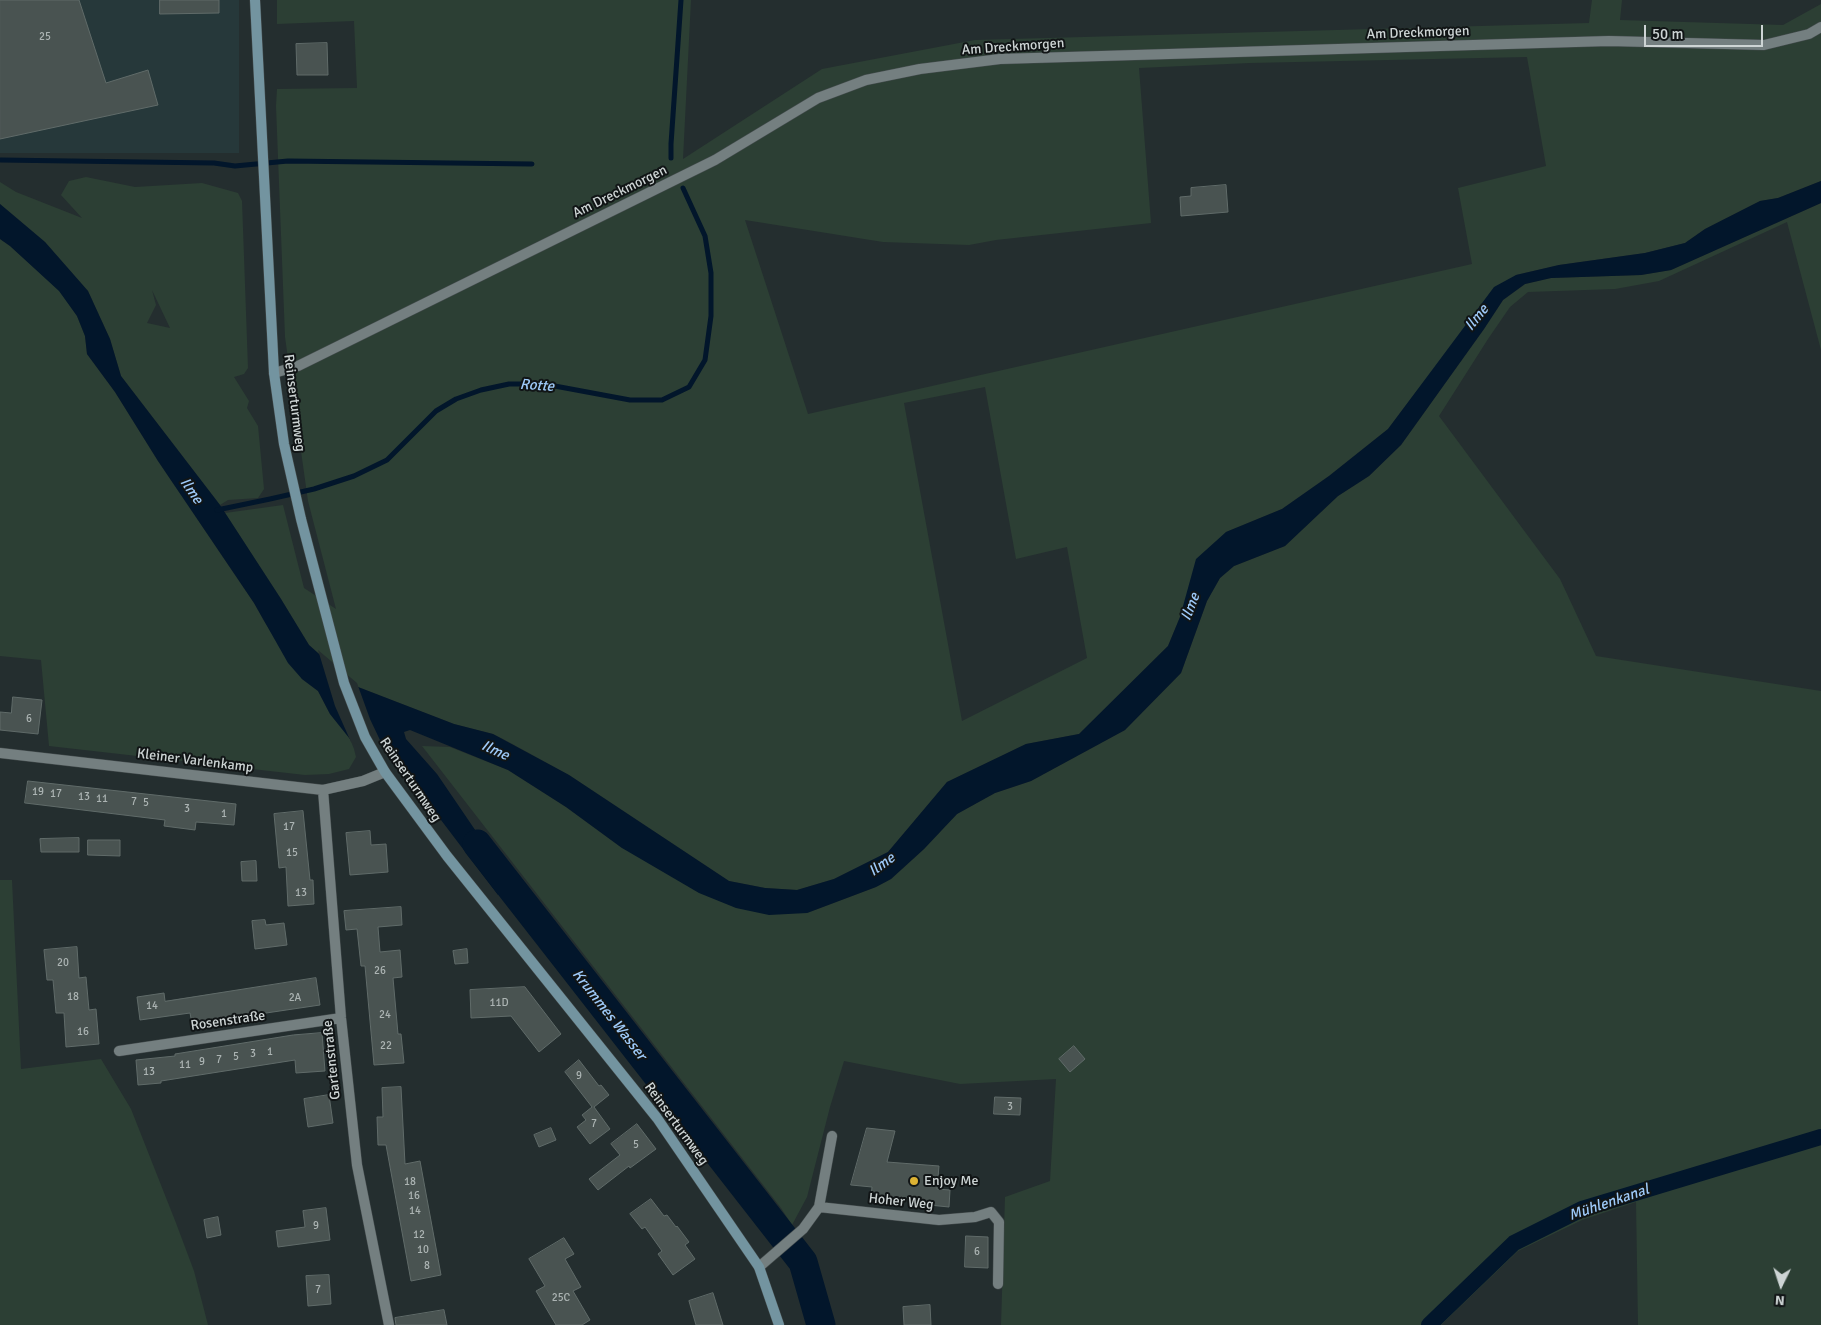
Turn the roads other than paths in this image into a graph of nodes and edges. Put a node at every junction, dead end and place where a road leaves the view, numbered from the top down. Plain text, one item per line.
1 (255, 0) edge
2 (1821, 28) edge
3 (274, 372) junction
4 (0, 752) edge
5 (385, 772) junction
6 (323, 790) junction
7 (341, 1018) junction
8 (118, 1051) dead end
9 (832, 1136) dead end
10 (819, 1207) junction
11 (759, 1267) junction
12 (998, 1284) dead end
13 (389, 1325) edge
14 (779, 1325) edge

1 - 3 main road, Reinserturmweg
2 - 3 street, Am Dreckmorgen
3 - 5 main road, Reinserturmweg
4 - 6 street, Kleiner Varlenkamp
5 - 6 street, Kleiner Varlenkamp
5 - 11 main road, Reinserturmweg
6 - 7 street, Gartenstraße
7 - 8 street, Rosenstraße
7 - 13 street, Gartenstraße
9 - 10 street
10 - 11 street
10 - 12 street, Hoher Weg
11 - 14 main road, Reinserturmweg

